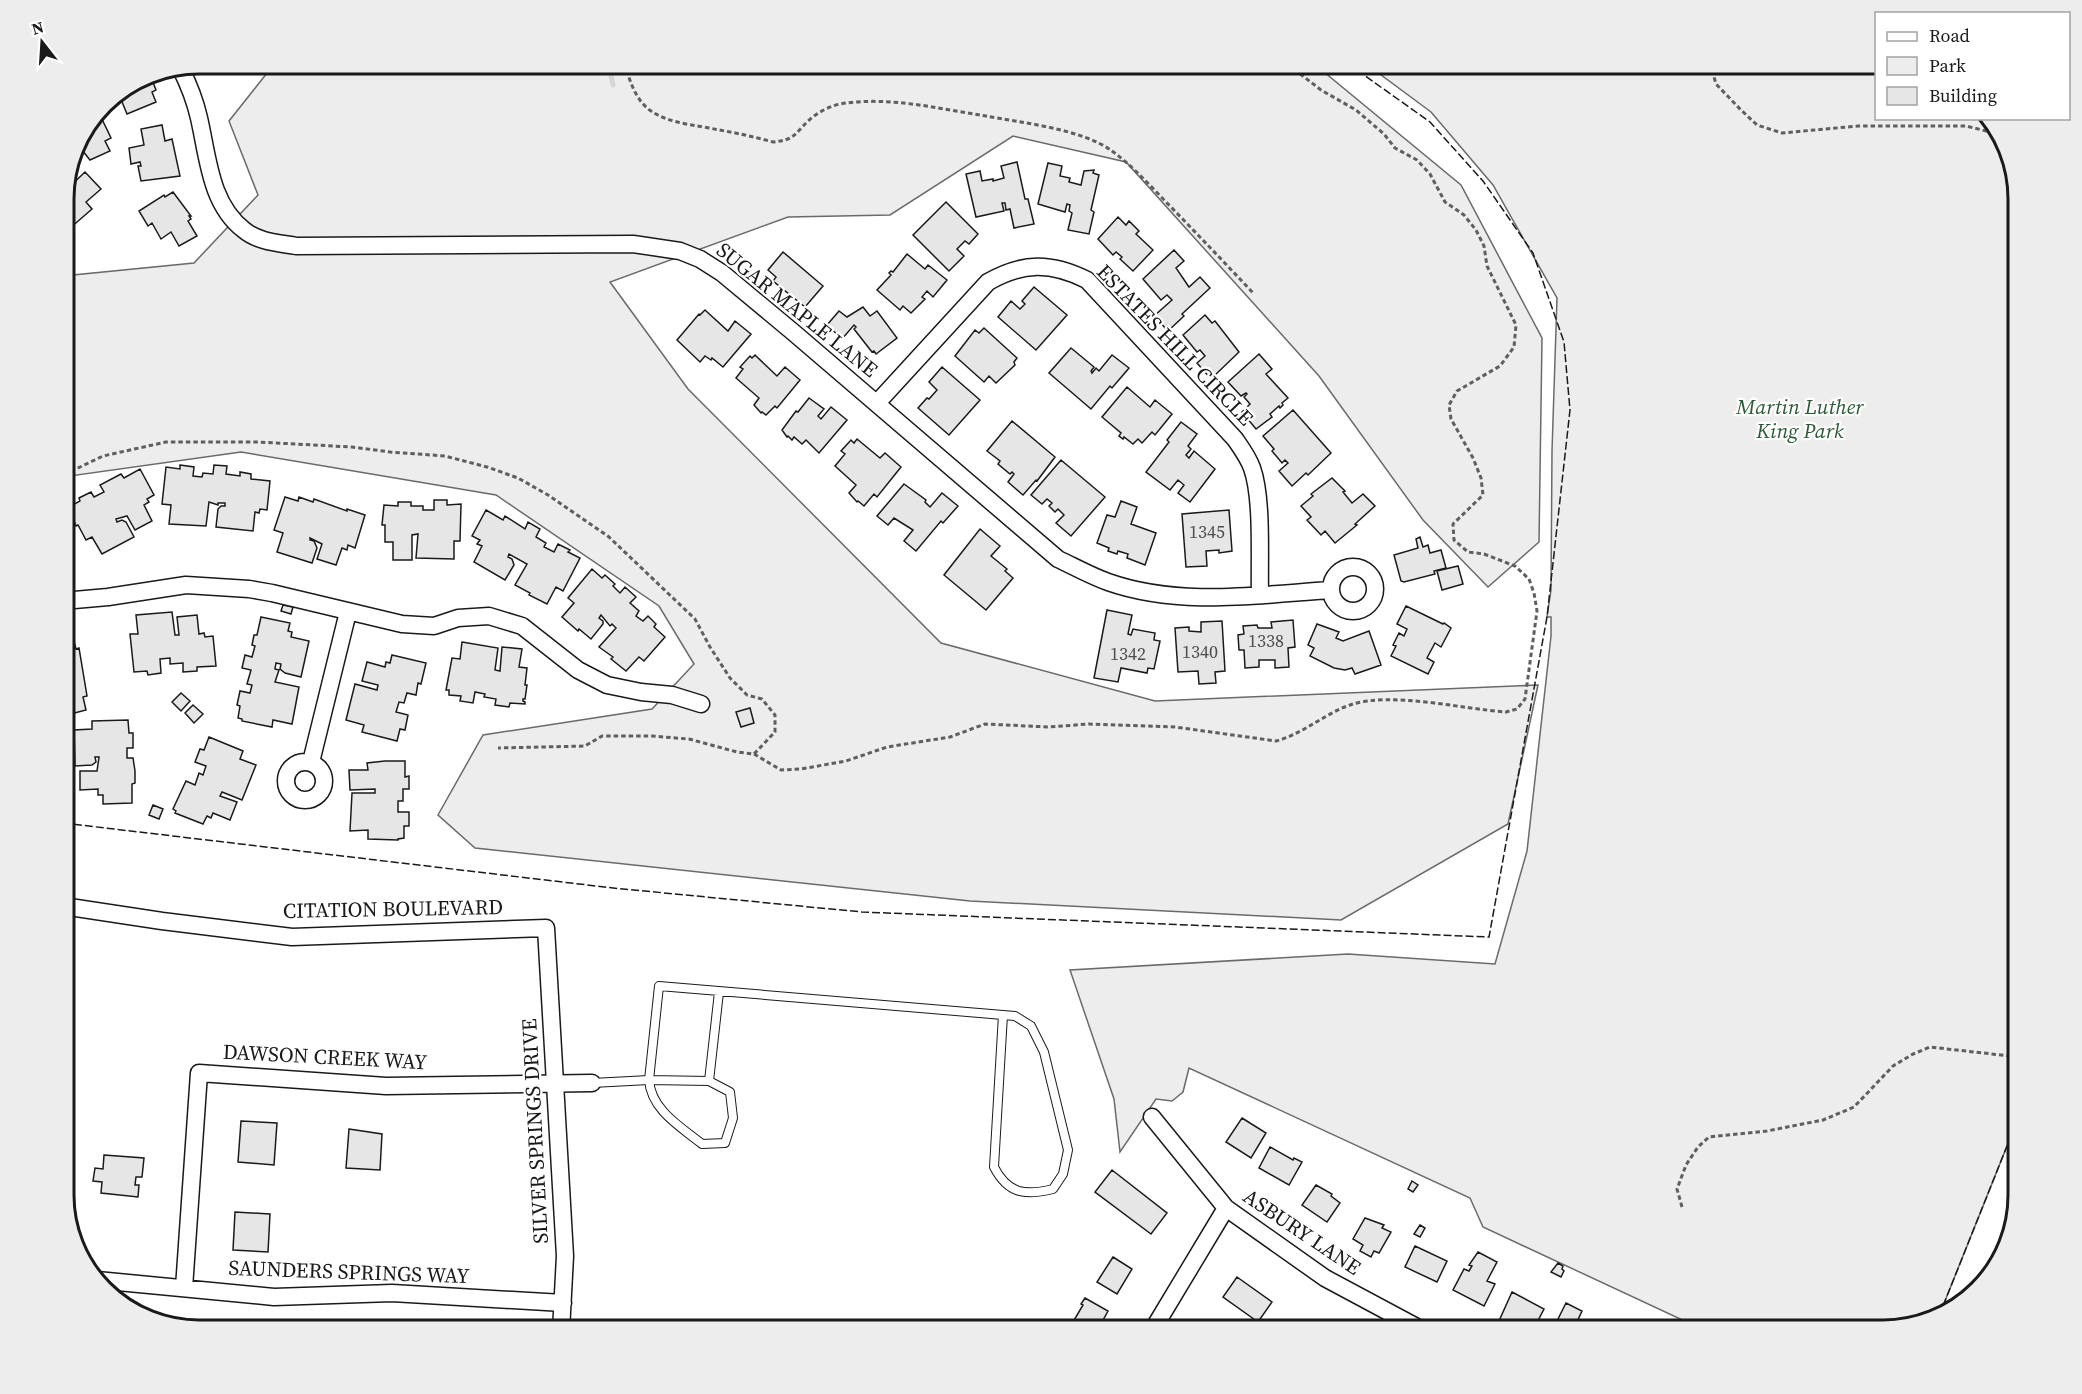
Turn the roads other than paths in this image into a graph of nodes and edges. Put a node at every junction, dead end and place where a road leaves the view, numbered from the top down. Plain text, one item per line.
1 (184, 75) edge
2 (877, 404) junction
3 (1330, 590) dead end
4 (1260, 594) junction
5 (74, 600) edge
6 (348, 612) junction
7 (701, 704) dead end
8 (311, 762) dead end
9 (74, 908) edge
10 (546, 928) joint
11 (719, 992) junction
12 (1003, 1015) junction
13 (649, 1080) junction
14 (709, 1081) junction
15 (555, 1083) junction
16 (592, 1083) joint
17 (1152, 1117) dead end
18 (1226, 1208) junction
19 (107, 1281) edge
20 (184, 1288) junction
21 (563, 1303) junction
22 (562, 1320) edge
23 (1159, 1320) edge
24 (1403, 1320) edge

1 - 2 street, SUGAR MAPLE LANE
2 - 4 street, SUGAR MAPLE LANE
2 - 4 street, ESTATES HILL CIRCLE
3 - 4 street, SUGAR MAPLE LANE
5 - 6 street
6 - 7 street
6 - 8 street
9 - 10 street, CITATION BOULEVARD
10 - 15 street, SILVER SPRINGS DRIVE
11 - 12 lane
11 - 13 lane
11 - 14 lane
12 - 12 lane
13 - 14 lane
13 - 14 lane
13 - 16 lane
15 - 16 street, DAWSON CREEK WAY
15 - 20 street, DAWSON CREEK WAY
15 - 21 street, SILVER SPRINGS DRIVE
17 - 18 street, ASBURY LANE
18 - 23 street
18 - 24 street, ASBURY LANE
19 - 20 street, SAUNDERS SPRINGS WAY
20 - 21 street, SAUNDERS SPRINGS WAY
21 - 22 street, SILVER SPRINGS DRIVE

